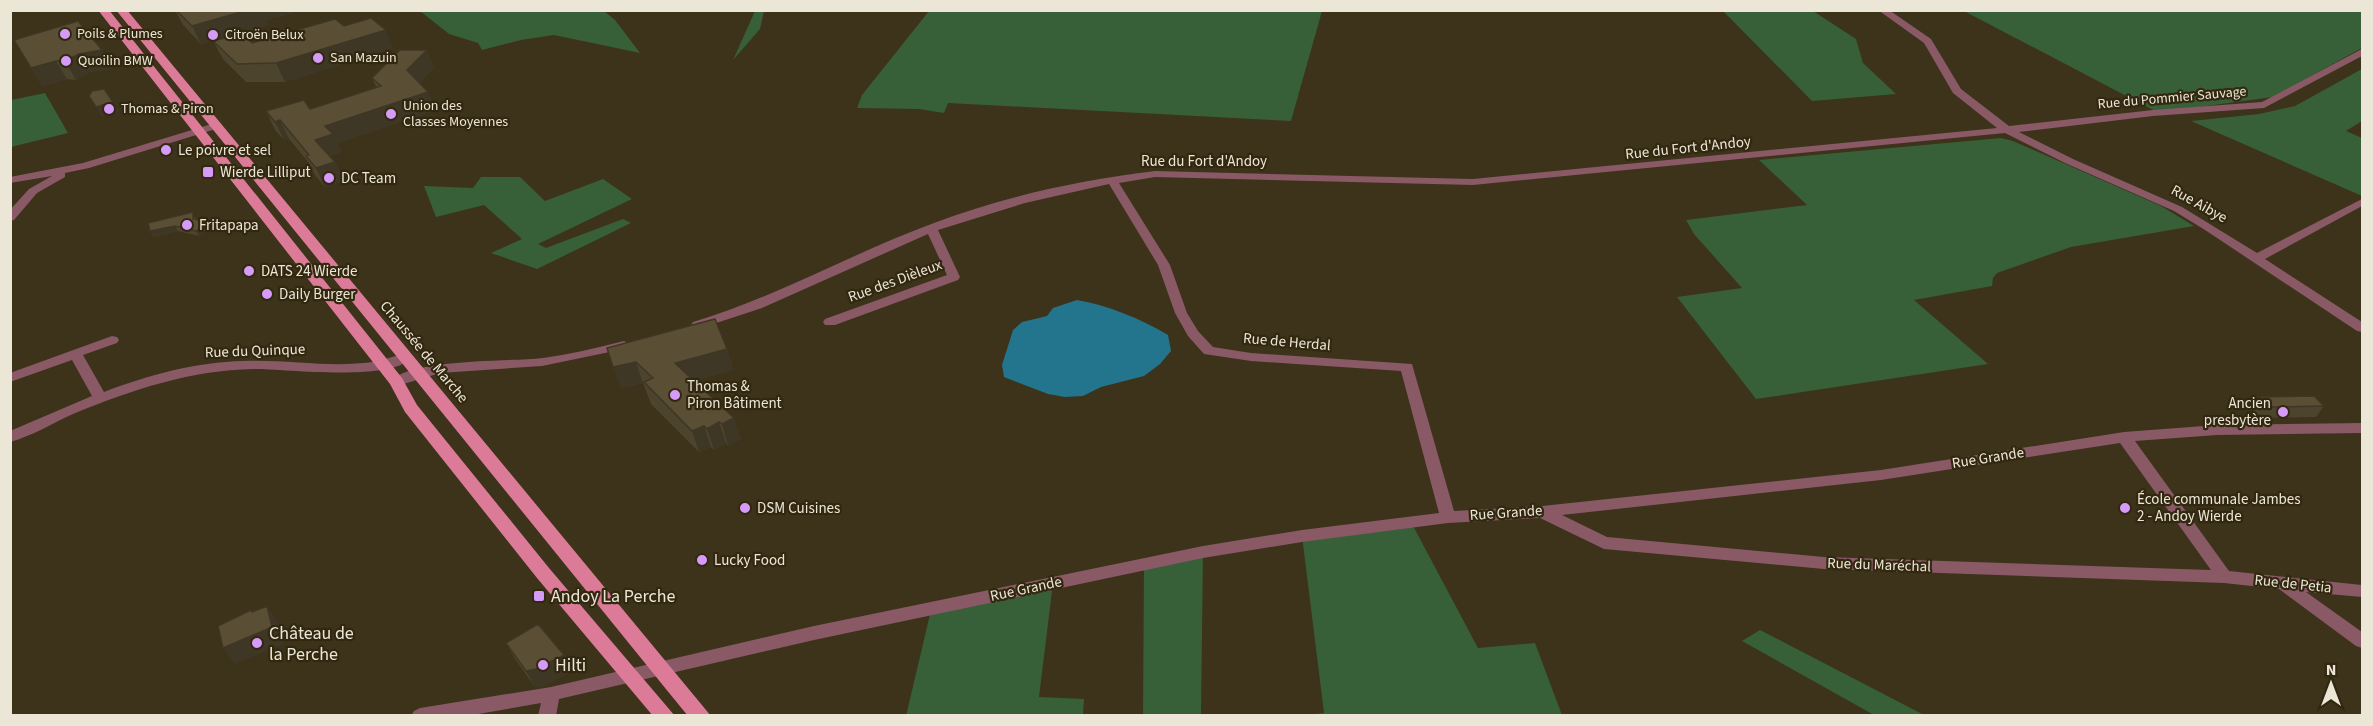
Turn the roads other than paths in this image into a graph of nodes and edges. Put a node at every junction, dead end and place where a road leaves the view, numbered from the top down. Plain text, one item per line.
1 (103, 10) edge
2 (121, 10) edge
3 (1882, 10) edge
4 (2362, 52) edge
5 (215, 126) junction
6 (2007, 130) junction
7 (198, 131) junction
8 (71, 169) junction
9 (1111, 179) junction
10 (10, 182) edge
11 (33, 191) junction
12 (2362, 202) edge
13 (10, 218) edge
14 (931, 228) junction
15 (2257, 258) junction
16 (830, 322) dead end
17 (689, 327) edge
18 (2362, 328) edge
19 (112, 340) dead end
20 (633, 343) edge
21 (76, 354) junction
22 (404, 358) junction
23 (384, 366) junction
24 (416, 372) junction
25 (10, 378) edge
26 (397, 382) junction
27 (100, 397) junction
28 (2362, 428) edge
29 (10, 437) edge
30 (2124, 437) junction
31 (1542, 512) junction
32 (1448, 517) junction
33 (2224, 577) junction
34 (2282, 583) junction
35 (2362, 591) edge
36 (2362, 641) edge
37 (658, 668) junction
38 (630, 674) junction
39 (551, 694) junction
40 (420, 716) edge
41 (547, 716) edge
42 (665, 716) edge
43 (701, 716) edge

1 - 7 main road
2 - 5 main road, Chaussée de Marche
3 - 6 street, Rue Aibye
4 - 6 street, Rue du Pommier Sauvage
5 - 7 street
5 - 22 main road, Chaussée de Marche
6 - 9 street, Rue du Fort d'Andoy
6 - 15 street, Rue Aibye
7 - 8 street
7 - 23 main road
8 - 10 street
8 - 11 street
9 - 14 street, Rue du Fort d'Andoy
9 - 32 street, Rue de Herdal
10 - 11 street
11 - 13 street
12 - 15 street
14 - 16 street, Rue des Dièleux
14 - 17 street, Rue du Fort d'Andoy
15 - 18 street, Rue Aibye
19 - 21 street
20 - 24 street
21 - 25 street
21 - 27 street
22 - 23 street, Rue du Quinque
22 - 24 main road, Chaussée de Marche
23 - 26 main road
23 - 27 street, Rue du Quinque
24 - 26 street
24 - 37 main road, Chaussée de Marche
26 - 38 main road
27 - 29 street, Rue du Quinque
28 - 30 street, Rue Grande
30 - 31 street, Rue Grande
30 - 33 street
31 - 32 street, Rue Grande
31 - 33 street, Rue du Maréchal
32 - 37 street, Rue Grande
33 - 34 street, Rue de Petia
34 - 35 street, Rue de Petia
34 - 36 street
37 - 38 street, Rue Grande
37 - 43 main road, Chaussée de Marche
38 - 39 street, Rue Grande
38 - 42 main road
39 - 40 street, Rue Grande
39 - 41 street

